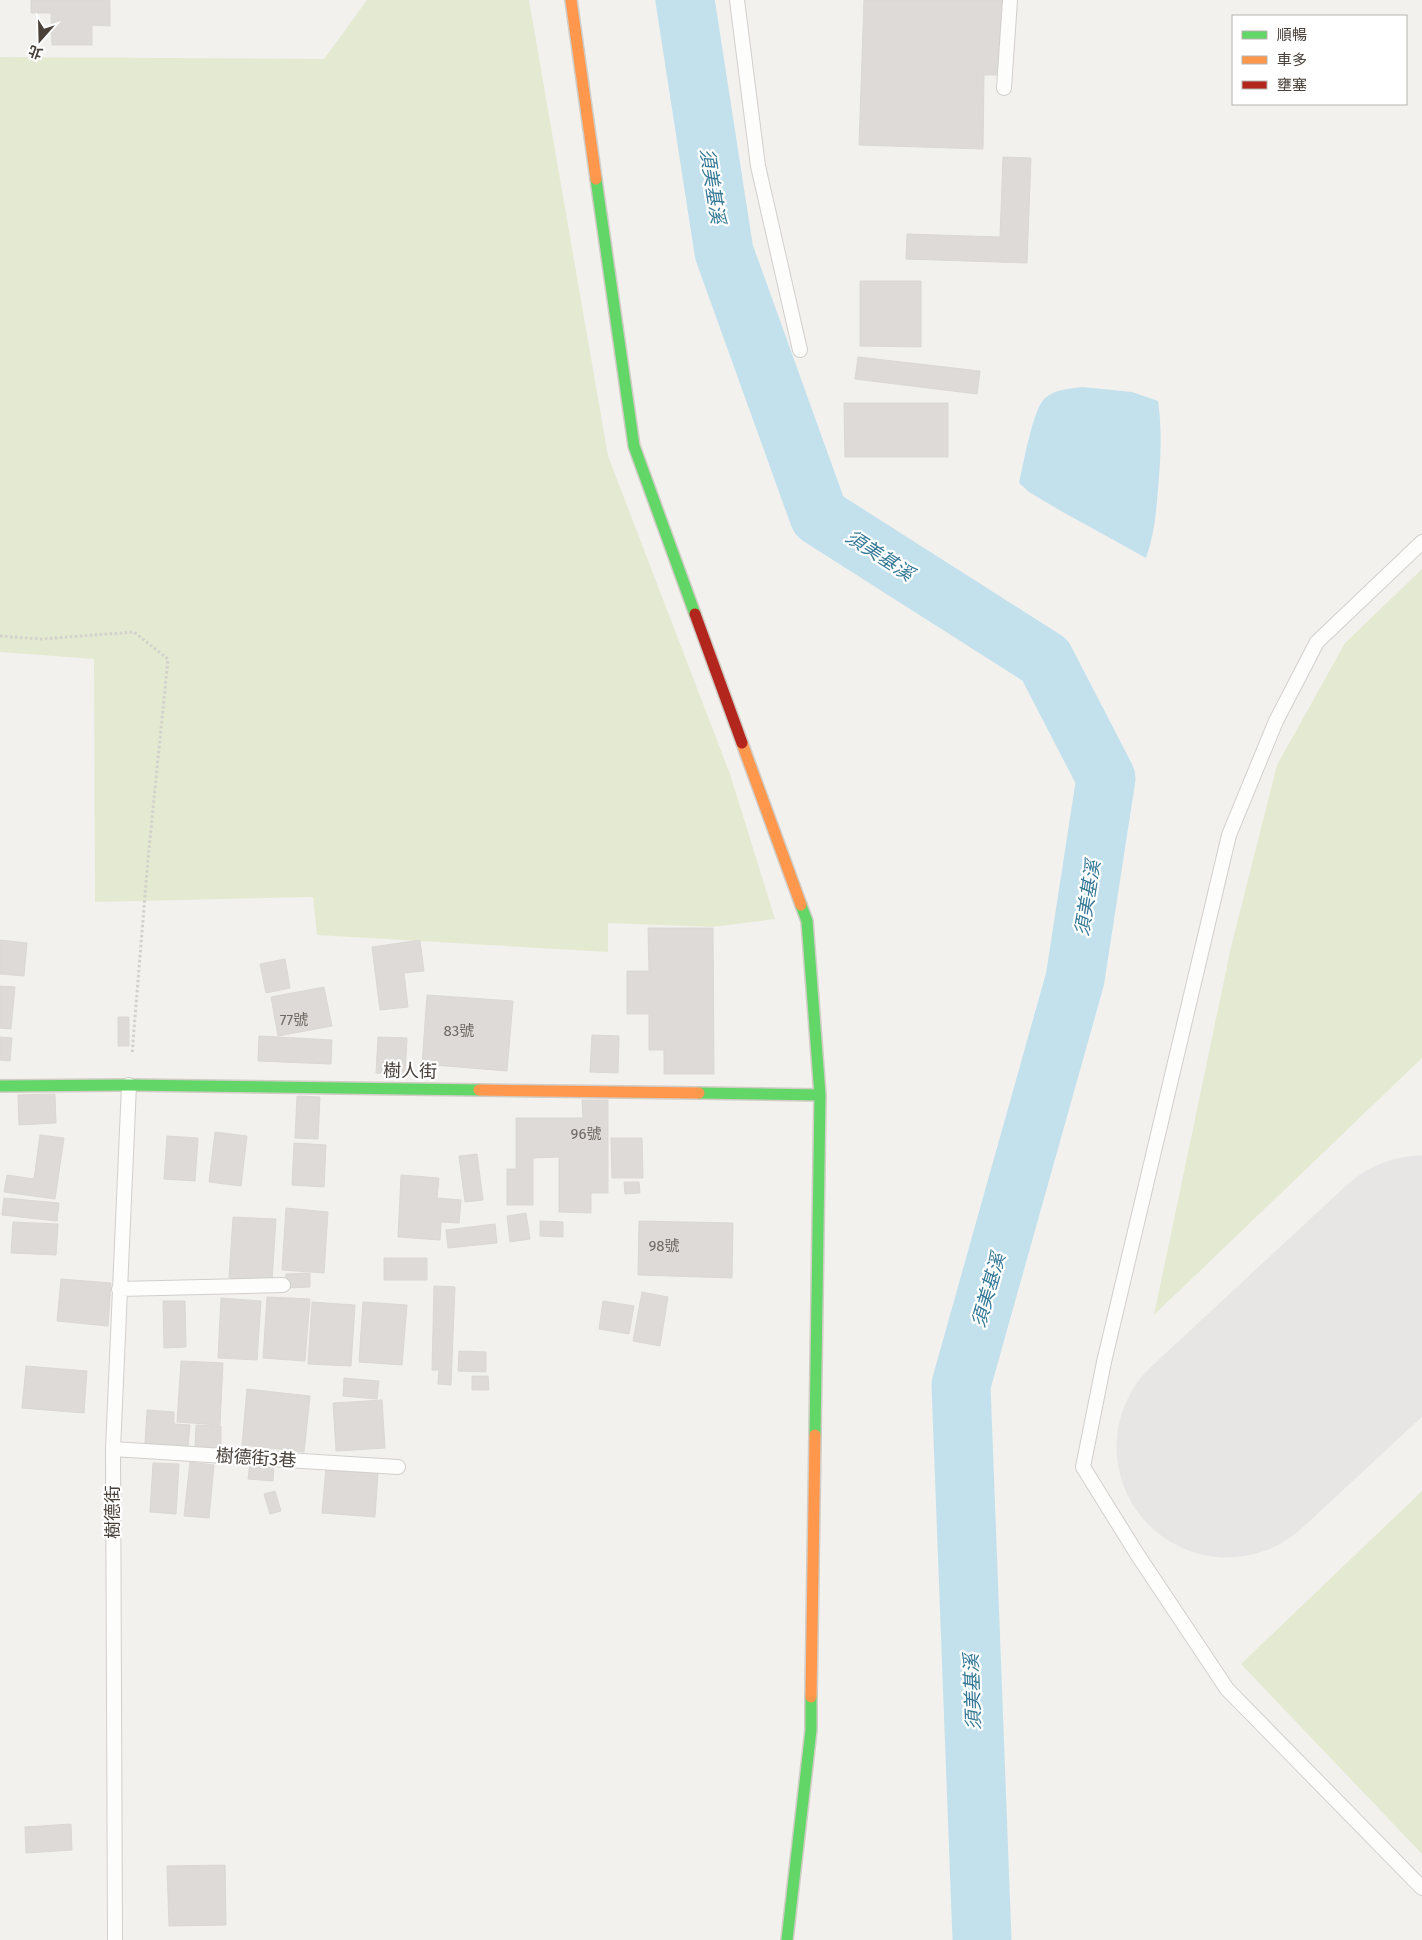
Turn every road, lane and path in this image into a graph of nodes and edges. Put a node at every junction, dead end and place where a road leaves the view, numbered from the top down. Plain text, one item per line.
1 (571, 0) edge
2 (737, 0) edge
3 (1010, 0) edge
4 (1004, 88) dead end
5 (800, 350) dead end
6 (1422, 542) edge
7 (0, 636) edge
8 (129, 1085) junction
9 (0, 1086) edge
10 (820, 1094) junction
11 (283, 1286) dead end
12 (120, 1289) junction
13 (113, 1449) junction
14 (398, 1467) dead end
15 (1422, 1888) edge
16 (115, 1940) edge
17 (787, 1940) edge

1 - 10 street
2 - 5 lane
3 - 4 lane
6 - 15 lane
7 - 8 path
8 - 9 street, 樹人街
8 - 10 street, 樹人街
8 - 12 lane, 樹德街
10 - 17 street
11 - 12 lane
12 - 13 lane, 樹德街
13 - 14 lane, 樹德街3巷
13 - 16 lane, 樹德街

